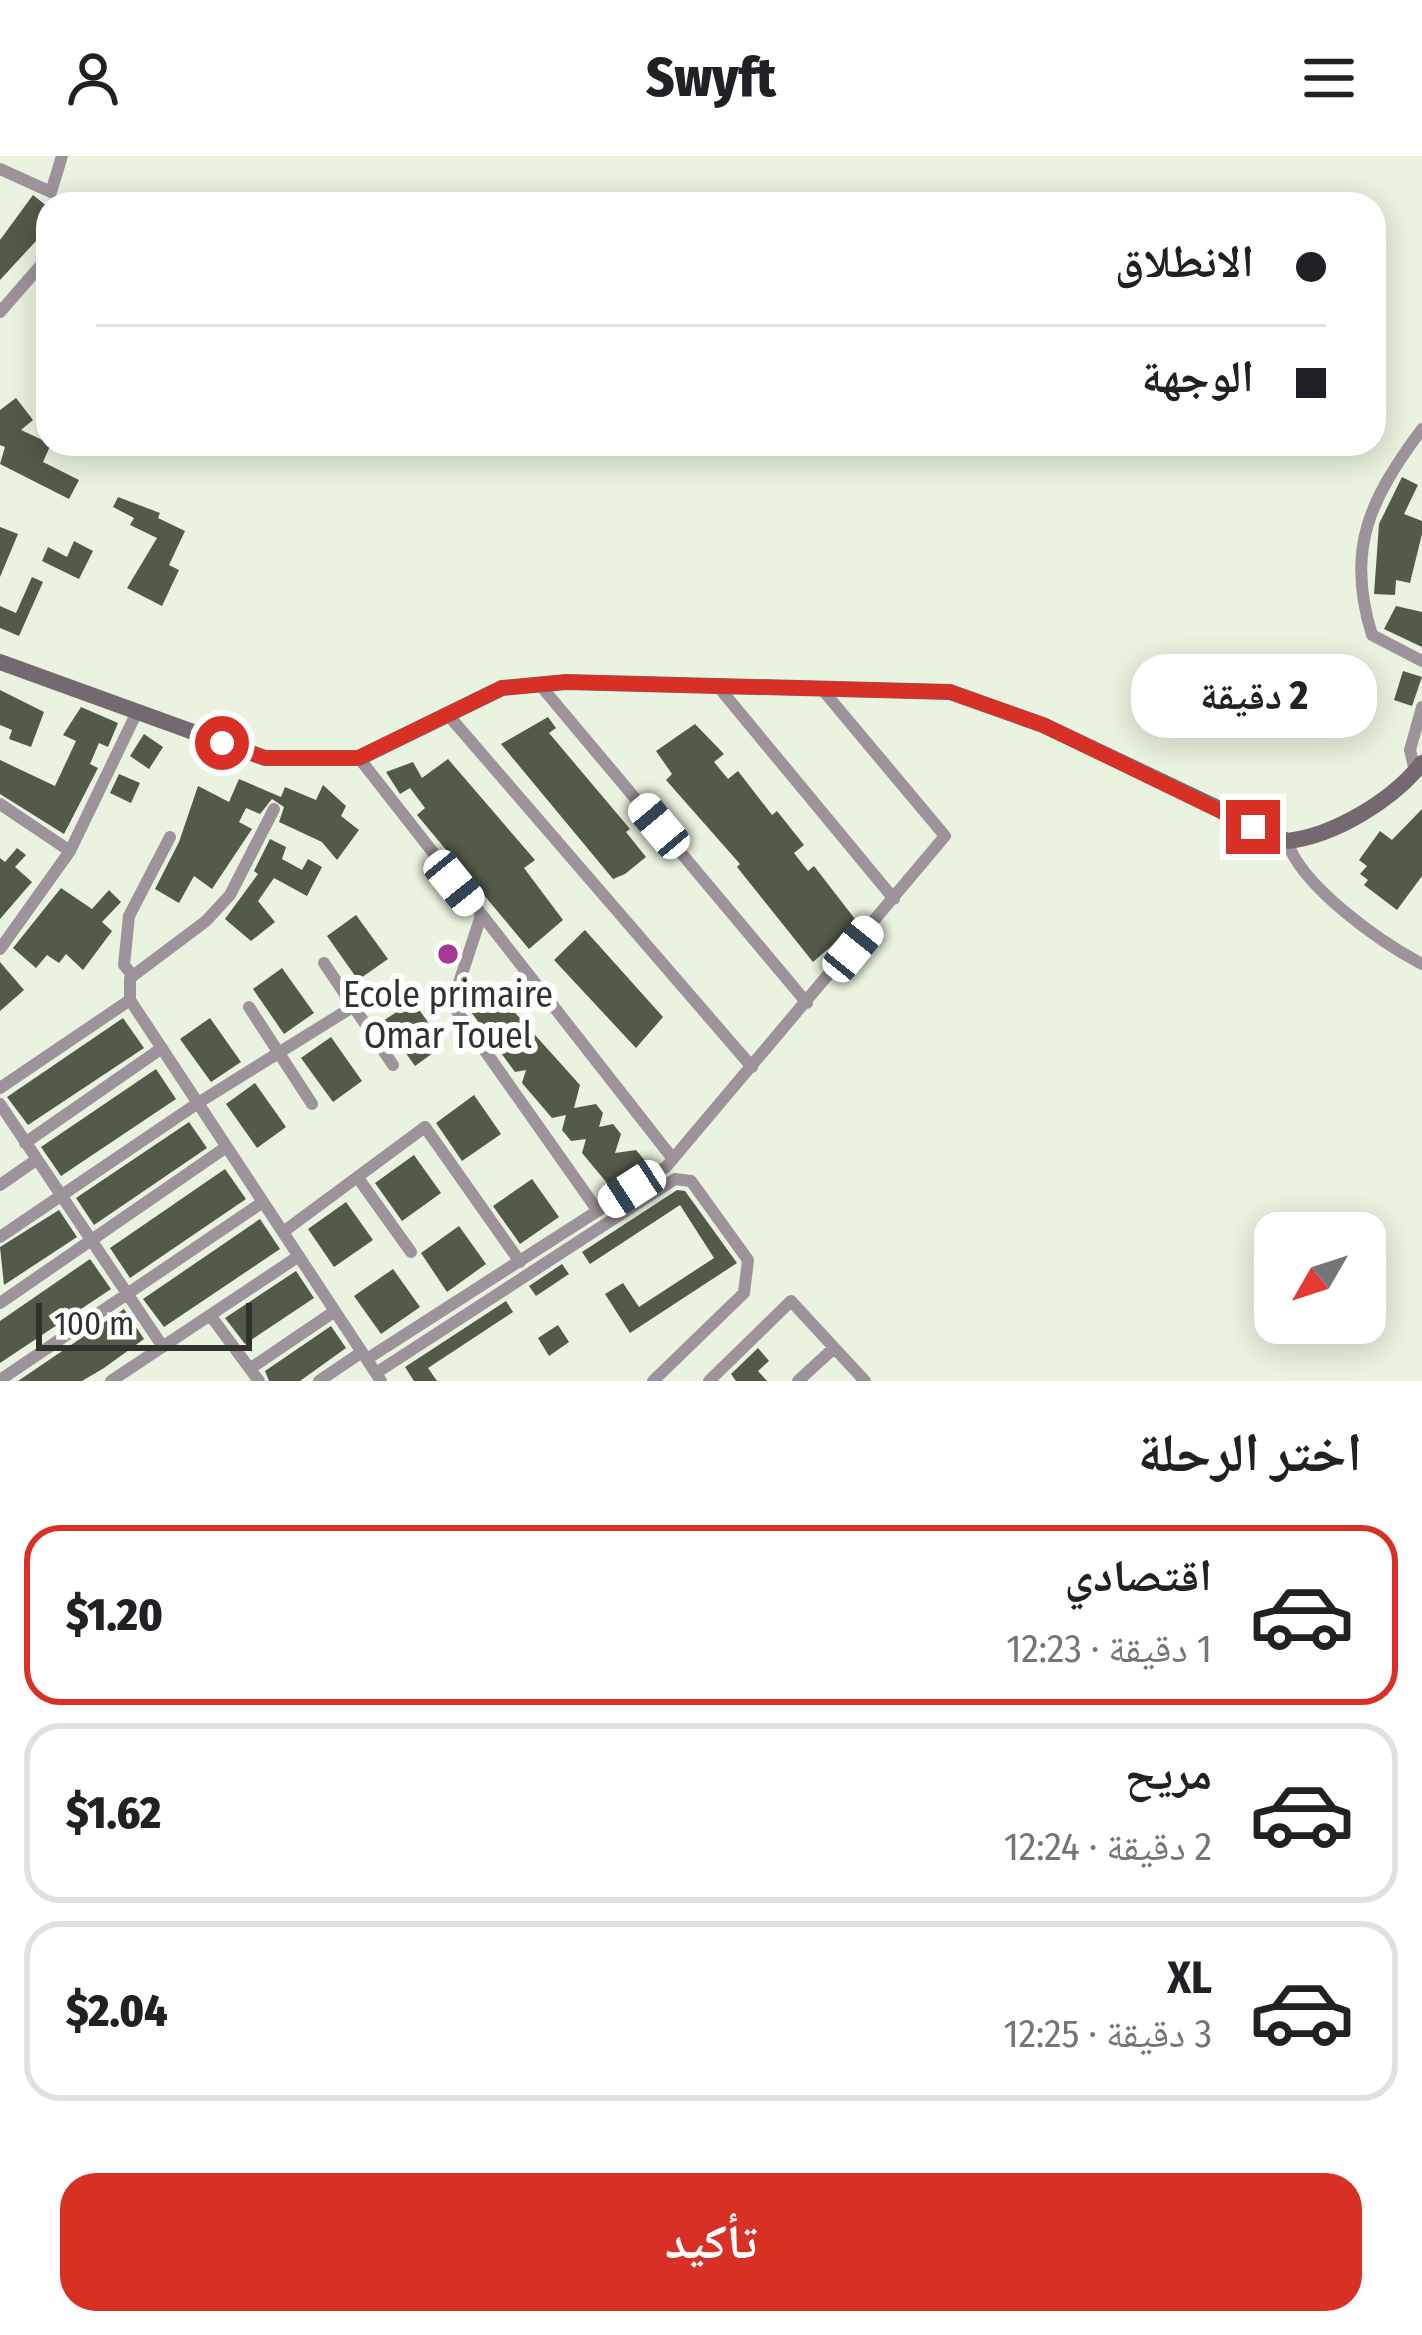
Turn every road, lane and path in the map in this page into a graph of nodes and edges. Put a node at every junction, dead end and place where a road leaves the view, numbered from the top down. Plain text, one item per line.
1 (62, 156) edge
2 (0, 170) edge
3 (36, 271) edge
4 (0, 312) edge
5 (1422, 429) edge
6 (1422, 661) edge
7 (0, 662) edge
8 (715, 683) junction
9 (540, 685) junction
10 (821, 687) junction
11 (1422, 707) edge
12 (136, 712) junction
13 (449, 716) junction
14 (358, 758) junction
15 (1419, 767) edge
16 (0, 804) edge
17 (274, 808) dead end
18 (170, 838) dead end
19 (1287, 842) junction
20 (70, 851) junction
21 (894, 898) junction
22 (481, 916) junction
23 (0, 949) edge
24 (323, 963) dead end
25 (1422, 964) edge
26 (134, 976) junction
27 (130, 1000) junction
28 (807, 1003) junction
29 (354, 1006) junction
30 (248, 1007) dead end
31 (162, 1048) junction
32 (281, 1054) junction
33 (393, 1065) dead end
34 (752, 1066) junction
35 (0, 1088) edge
36 (198, 1102) junction
37 (0, 1104) edge
38 (312, 1104) dead end
39 (26, 1143) junction
40 (225, 1148) junction
41 (674, 1159) junction
42 (36, 1160) junction
43 (358, 1178) junction
44 (0, 1185) edge
45 (61, 1196) junction
46 (263, 1202) junction
47 (598, 1211) junction
48 (283, 1232) junction
49 (0, 1237) edge
50 (91, 1241) junction
51 (411, 1252) dead end
52 (299, 1256) junction
53 (520, 1262) junction
54 (127, 1294) junction
55 (0, 1304) edge
56 (335, 1311) junction
57 (210, 1315) junction
58 (163, 1346) junction
59 (834, 1348) junction
60 (364, 1355) junction
61 (255, 1374) edge
62 (379, 1377) edge
63 (0, 1380) edge
64 (115, 1380) edge
65 (712, 1380) edge
66 (319, 1381) edge
67 (653, 1381) edge
68 (798, 1381) edge
69 (865, 1381) edge

1 - 2 street
3 - 4 street
5 - 6 street
7 - 12 main road
8 - 9 main road
8 - 10 main road
8 - 21 street
9 - 13 main road
9 - 28 street
10 - 19 main road
10 - 21 street
11 - 15 street
12 - 14 main road
12 - 20 street
13 - 14 main road
13 - 34 street
14 - 22 street
15 - 19 main road
16 - 20 street
17 - 26 street
18 - 26 street
19 - 25 street
20 - 23 street
21 - 28 street
22 - 41 street
22 - 47 street
24 - 29 street
26 - 27 street
27 - 31 street
27 - 35 street
28 - 34 street
29 - 32 street
29 - 33 street
30 - 32 street
31 - 36 street
31 - 39 street
32 - 36 street
32 - 38 street
34 - 41 street
36 - 40 street
36 - 45 street
37 - 39 street
39 - 42 street
40 - 46 street
40 - 50 street
41 - 47 street
42 - 44 street
42 - 45 street
43 - 48 street
43 - 51 street
43 - 53 street
45 - 49 street
45 - 50 street
46 - 48 street
46 - 54 street
47 - 53 street
48 - 52 street
50 - 54 street
50 - 55 street
52 - 56 street
52 - 57 street
53 - 60 street
54 - 58 street
54 - 63 street
56 - 60 street
56 - 61 street
57 - 58 street
57 - 61 street
58 - 64 street
59 - 65 street
59 - 68 street
59 - 69 street
60 - 62 street
60 - 66 street
62 - 67 street

